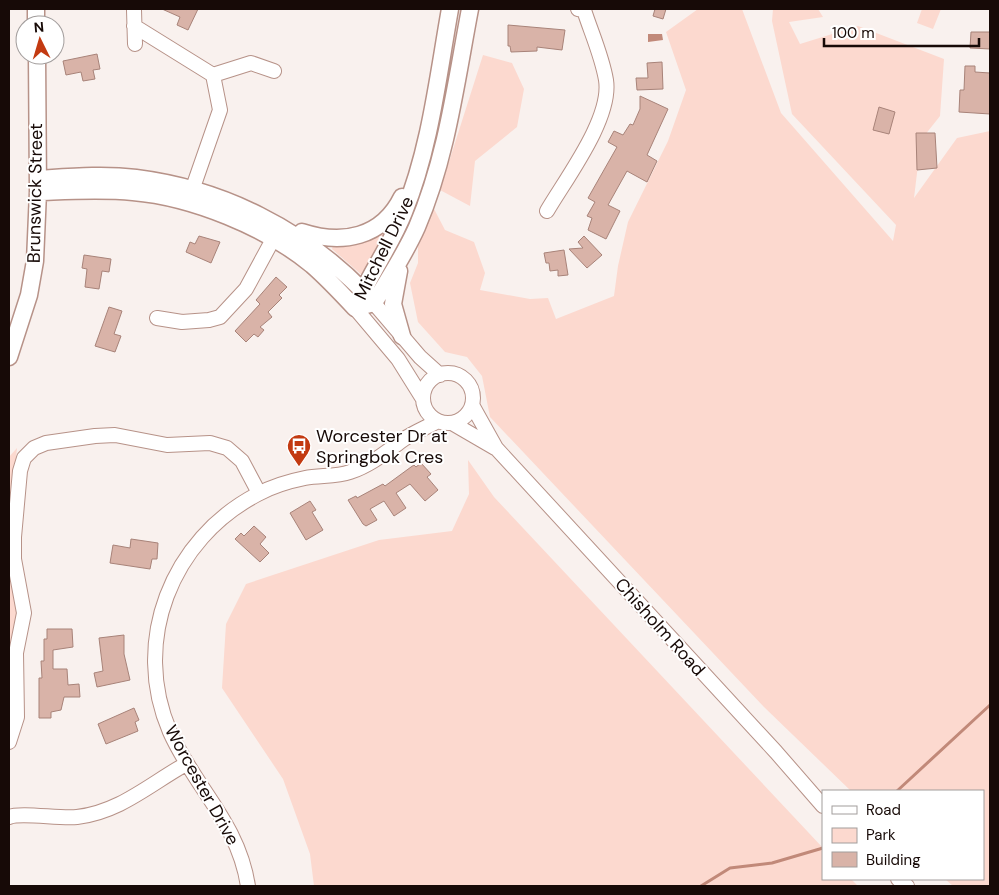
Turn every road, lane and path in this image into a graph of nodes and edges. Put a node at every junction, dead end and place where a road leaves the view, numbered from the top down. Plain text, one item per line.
1 (450, 9) edge
2 (470, 9) edge
3 (582, 9) edge
4 (134, 10) dead end
5 (134, 26) junction
6 (135, 44) dead end
7 (37, 65) edge
8 (274, 71) dead end
9 (212, 75) junction
10 (420, 157) junction
11 (38, 186) junction
12 (190, 196) junction
13 (547, 211) dead end
14 (277, 232) junction
15 (406, 249) junction
16 (368, 297) junction
17 (355, 308) junction
18 (157, 318) dead end
19 (402, 336) junction
20 (9, 357) edge
21 (440, 374) junction
22 (424, 404) junction
23 (472, 405) junction
24 (438, 421) junction
25 (452, 423) junction
26 (405, 439) junction
27 (496, 448) junction
28 (259, 493) junction
29 (9, 742) edge
30 (186, 764) junction
31 (822, 805) edge
32 (9, 815) edge
33 (248, 886) edge

1 - 10 main road, Mitchell Drive
2 - 15 main road, Mitchell Drive
3 - 13 street
4 - 5 street
5 - 6 street
5 - 9 street
7 - 11 main road, Brunswick Street
8 - 9 street
9 - 12 street
10 - 14 main road
10 - 16 main road, Mitchell Drive
11 - 12 main road
11 - 20 main road, Brunswick Street
12 - 14 main road
14 - 16 main road
14 - 17 main road
14 - 18 street
15 - 16 main road, Mitchell Drive
15 - 19 main road
16 - 17 main road, Mitchell Drive
16 - 19 street
17 - 22 street
19 - 21 street
21 - 22 street
21 - 23 street
22 - 24 street
22 - 26 street, Worcester Drive
23 - 25 street
23 - 27 street, Chisholm Road
24 - 25 street
24 - 26 street, Worcester Drive
25 - 27 street, Chisholm Road
26 - 28 street, Worcester Drive
27 - 31 street, Chisholm Road
28 - 29 street
28 - 30 street, Worcester Drive
30 - 32 street
30 - 33 street, Worcester Drive

